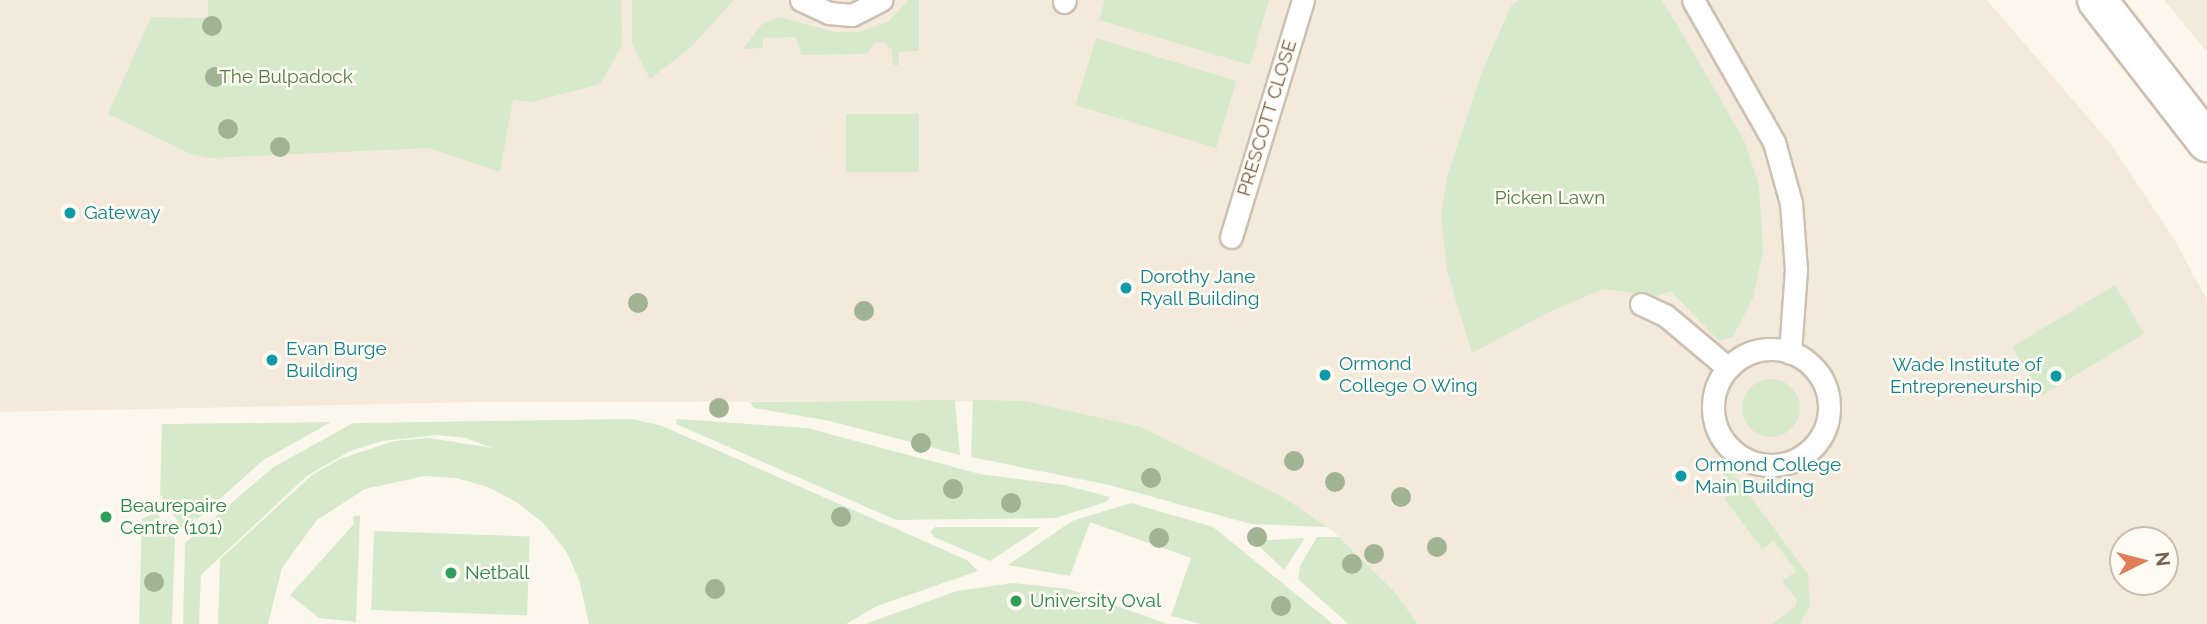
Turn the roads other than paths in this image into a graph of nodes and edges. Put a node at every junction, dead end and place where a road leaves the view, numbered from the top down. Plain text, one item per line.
1 (801, 0) edge
2 (881, 0) edge
3 (1303, 0) edge
4 (1693, 0) edge
5 (2098, 0) edge
6 (2207, 142) edge
7 (1231, 237) dead end
8 (1641, 304) dead end
9 (1790, 353) junction
10 (1728, 368) junction

1 - 2 lane
3 - 7 lane, PRESCOTT CLOSE
4 - 9 lane
5 - 6 main road
8 - 10 lane
9 - 10 lane
9 - 10 lane

